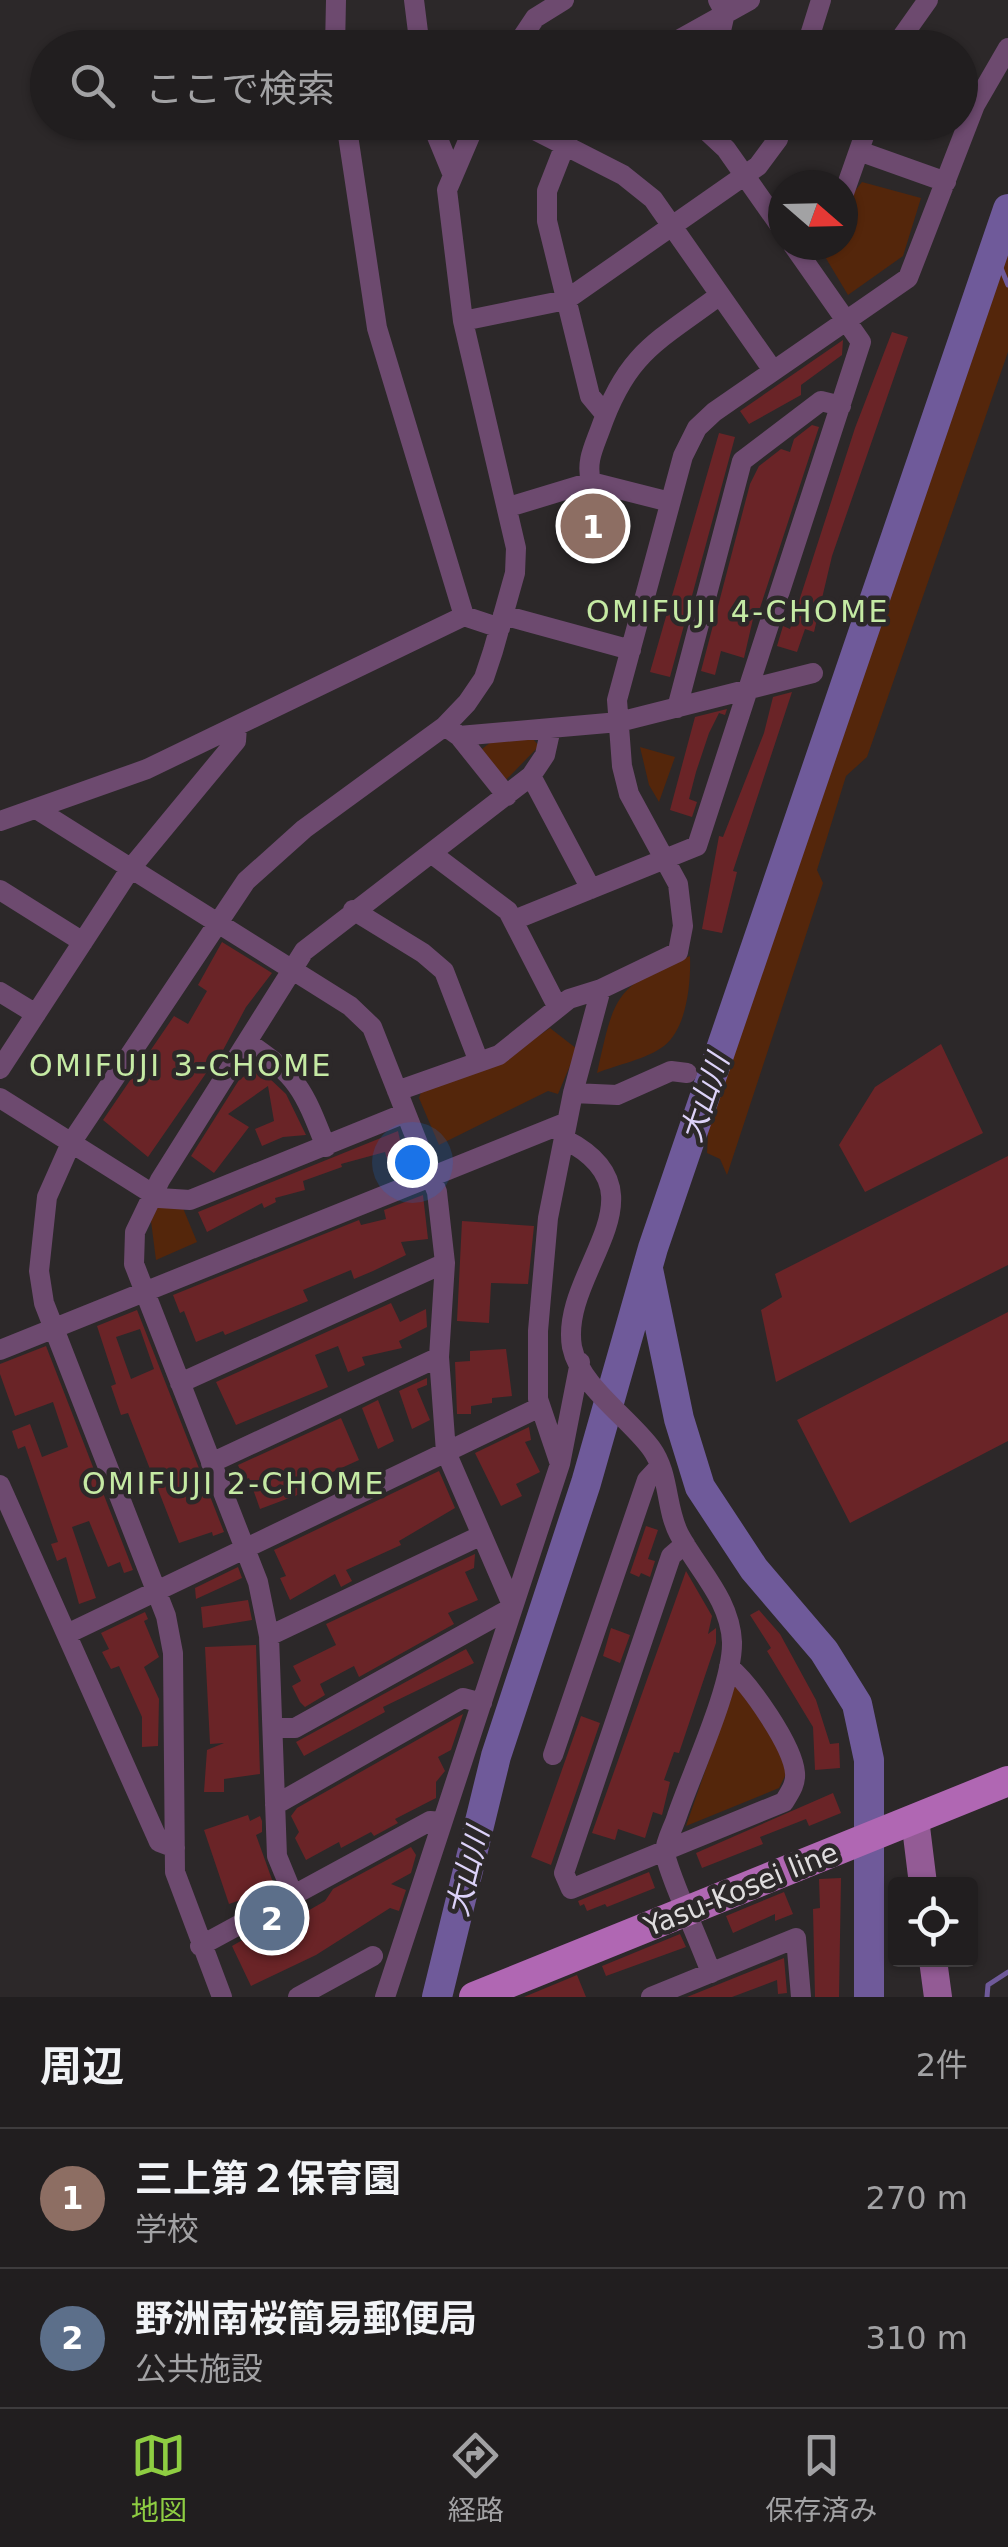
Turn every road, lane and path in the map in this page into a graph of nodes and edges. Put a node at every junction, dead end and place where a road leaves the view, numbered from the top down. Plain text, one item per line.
1 (336, 0) edge
2 (414, 0) edge
3 (564, 0) edge
4 (750, 0) edge
5 (821, 0) edge
6 (928, 0) edge
7 (722, 7) edge
8 (335, 30) edge
9 (418, 30) edge
10 (527, 30) edge
11 (689, 30) edge
12 (812, 30) edge
13 (907, 30) edge
14 (1008, 48) edge
15 (978, 99) edge
16 (349, 140) edge
17 (438, 140) edge
18 (468, 140) edge
19 (553, 140) edge
20 (565, 140) edge
21 (716, 140) edge
22 (777, 140) edge
23 (863, 140) edge
24 (962, 140) edge
25 (563, 145) junction
26 (859, 152) junction
27 (852, 170) edge
28 (452, 174) junction
29 (745, 176) junction
30 (946, 182) junction
31 (768, 209) edge
32 (672, 226) junction
33 (804, 260) edge
34 (720, 295) junction
35 (566, 300) junction
36 (464, 320) junction
37 (846, 320) junction
38 (772, 370) junction
39 (840, 406) junction
40 (605, 414) junction
41 (591, 482) junction
42 (670, 502) junction
43 (509, 507) junction
44 (464, 616) junction
45 (502, 621) junction
46 (631, 650) junction
47 (813, 673) dead end
48 (748, 690) junction
49 (677, 708) junction
50 (619, 722) junction
51 (237, 726) junction
52 (551, 728) junction
53 (452, 731) junction
54 (531, 776) junction
55 (507, 796) junction
56 (38, 810) junction
57 (0, 822) edge
58 (431, 852) junction
59 (664, 859) junction
60 (131, 868) junction
61 (591, 889) junction
62 (0, 890) edge
63 (353, 910) junction
64 (514, 920) junction
65 (215, 921) junction
66 (82, 942) junction
67 (292, 970) junction
68 (601, 989) junction
69 (0, 992) edge
70 (558, 1008) junction
71 (36, 1014) junction
72 (246, 1042) junction
73 (479, 1062) junction
74 (0, 1069) edge
75 (688, 1073) dead end
76 (397, 1090) junction
77 (573, 1092) junction
78 (0, 1098) edge
79 (404, 1114) junction
80 (565, 1130) junction
81 (71, 1143) junction
82 (326, 1147) junction
83 (429, 1175) junction
84 (153, 1195) junction
85 (445, 1262) junction
86 (144, 1291) junction
87 (54, 1328) junction
88 (0, 1350) edge
89 (438, 1357) junction
90 (580, 1362) junction
91 (180, 1383) junction
92 (540, 1407) junction
93 (446, 1452) junction
94 (211, 1463) junction
95 (560, 1464) junction
96 (660, 1466) junction
97 (0, 1484) edge
98 (482, 1535) junction
99 (685, 1544) junction
100 (245, 1549) junction
101 (159, 1590) junction
102 (513, 1607) junction
103 (66, 1634) junction
104 (269, 1636) junction
105 (729, 1667) junction
106 (482, 1702) junction
107 (273, 1728) junction
108 (553, 1755) dead end
109 (1008, 1782) edge
110 (275, 1804) junction
111 (914, 1819) junction
112 (442, 1822) junction
113 (175, 1848) junction
114 (665, 1851) junction
115 (921, 1877) edge
116 (293, 1895) junction
117 (689, 1910) junction
118 (200, 1946) junction
119 (373, 1956) dead end
120 (933, 1967) edge
121 (711, 1973) junction
122 (222, 1997) edge
123 (298, 1997) edge
124 (385, 1997) edge
125 (474, 1997) edge
126 (651, 1997) edge
127 (801, 1997) edge
128 (938, 1997) edge

1 - 8 street
2 - 9 street
3 - 10 street
4 - 7 street
5 - 12 street
6 - 13 street
7 - 11 street
14 - 15 street
16 - 44 street
17 - 28 street
18 - 28 street
19 - 25 street
20 - 25 street
21 - 29 street
22 - 29 street
23 - 26 street
24 - 30 street
25 - 32 street
25 - 35 street
26 - 27 street
26 - 30 street
28 - 36 street
29 - 31 street
29 - 32 street
30 - 37 street
32 - 34 street
32 - 35 street
33 - 37 street
34 - 38 street
34 - 40 street
35 - 36 street
35 - 40 street
36 - 43 street
37 - 38 street
37 - 39 street
38 - 42 street
39 - 48 street
39 - 49 street
40 - 41 street
41 - 42 street
41 - 43 street
42 - 46 street
43 - 45 street
44 - 45 street
44 - 51 street
45 - 46 street
45 - 53 street
46 - 50 street
47 - 48 street
48 - 49 street
48 - 59 street
49 - 50 street
50 - 52 street
50 - 59 street
51 - 56 street
51 - 60 street
52 - 53 street
52 - 54 street
53 - 55 street
53 - 65 street
54 - 55 street
54 - 61 street
55 - 58 street
56 - 57 street
56 - 60 street
58 - 63 street
58 - 64 street
59 - 61 street
59 - 68 street
60 - 65 street
60 - 66 street
61 - 64 street
62 - 66 street
63 - 67 street
63 - 73 street
64 - 70 street
65 - 67 street
65 - 81 street
66 - 71 street
67 - 72 street
67 - 76 street
68 - 70 street
68 - 77 street
69 - 71 street
70 - 73 street
71 - 74 street
72 - 82 street
72 - 84 street
73 - 76 street
75 - 77 street
76 - 79 street
77 - 80 street
78 - 81 street
79 - 82 street
79 - 83 street
80 - 83 street
80 - 90 street
80 - 92 street
81 - 84 street
81 - 87 street
82 - 84 street
83 - 85 street
83 - 86 street
84 - 86 street
85 - 89 street
85 - 91 street
86 - 87 street
86 - 91 street
87 - 88 street
87 - 101 street
89 - 93 street
89 - 94 street
90 - 95 street
90 - 96 street
91 - 94 street
92 - 93 street
92 - 95 street
93 - 98 street
93 - 100 street
94 - 100 street
95 - 102 street
96 - 99 street
96 - 108 street
97 - 103 street
98 - 102 street
98 - 104 street
99 - 105 street
99 - 114 street
100 - 101 street
100 - 104 street
101 - 103 street
101 - 113 street
102 - 106 street
102 - 107 street
103 - 113 street
104 - 107 street
105 - 114 street
105 - 114 street
106 - 110 street
106 - 112 street
107 - 110 street
109 - 111 main road, Yasu-Kosei line
110 - 116 street
111 - 115 main road
111 - 117 main road, Yasu-Kosei line
112 - 116 street
112 - 124 street
113 - 118 street
114 - 117 street
116 - 118 street
117 - 121 street
117 - 125 main road, Yasu-Kosei line
118 - 122 street
119 - 123 street
120 - 128 main road
121 - 126 street
121 - 127 street

